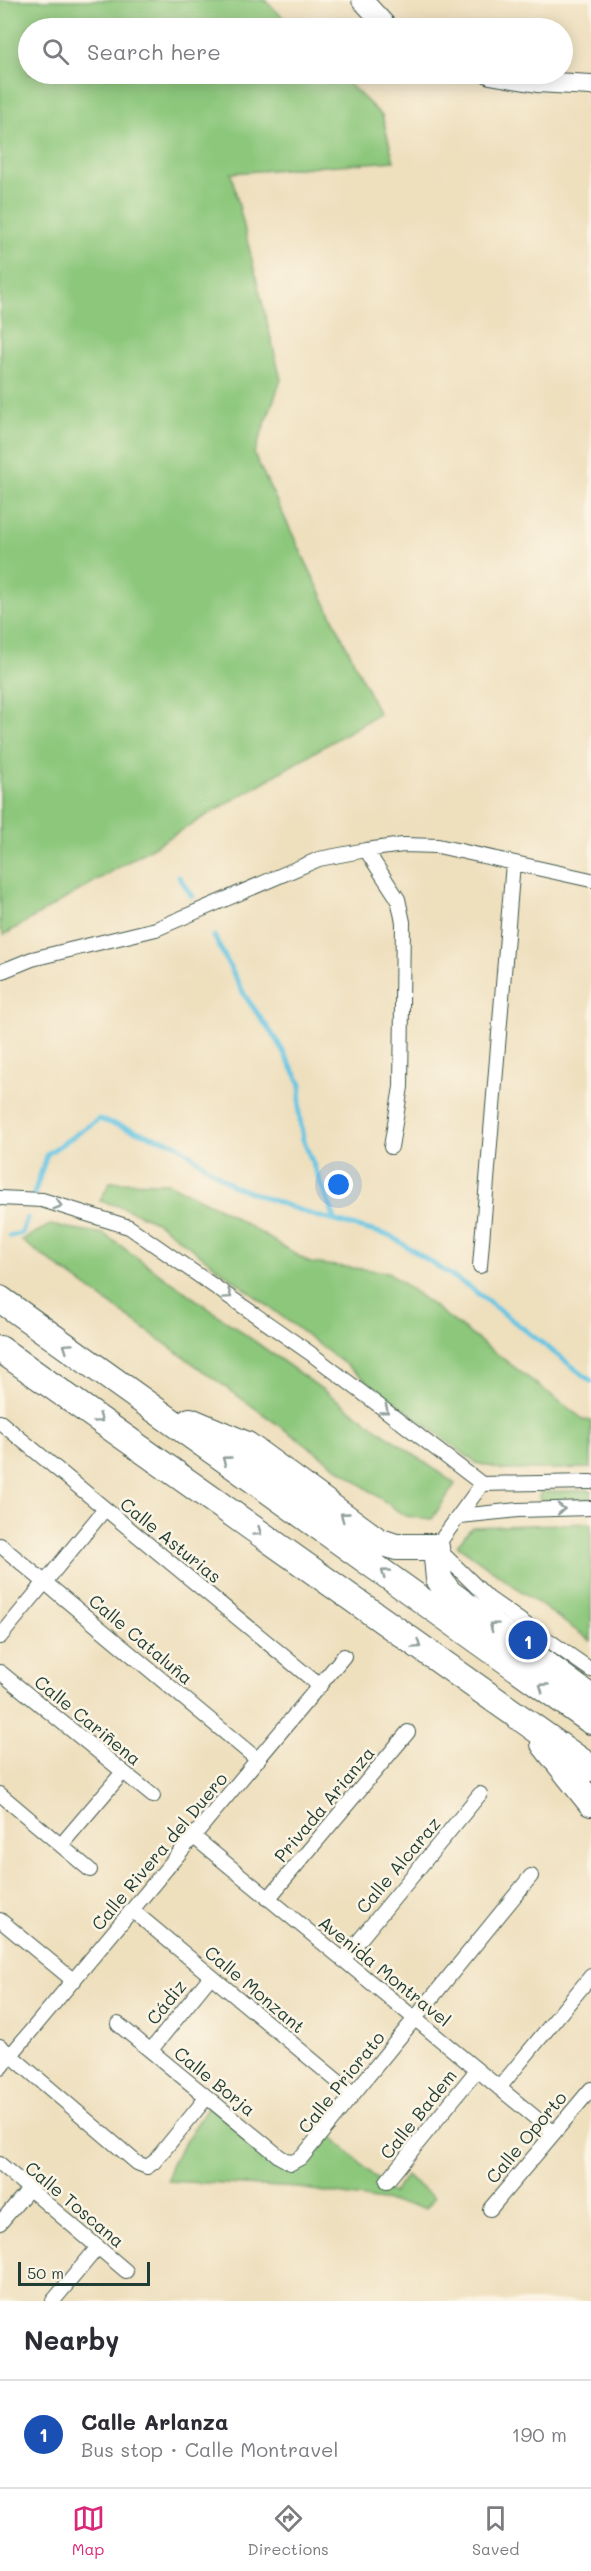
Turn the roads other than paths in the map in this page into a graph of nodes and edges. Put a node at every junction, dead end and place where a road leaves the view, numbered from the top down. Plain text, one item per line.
1 (362, 0) edge
2 (379, 18) edge
3 (573, 84) edge
4 (591, 85) edge
5 (366, 850) junction
6 (513, 863) junction
7 (591, 880) edge
8 (0, 972) edge
9 (391, 1147) dead end
10 (0, 1198) edge
11 (480, 1266) dead end
12 (0, 1299) edge
13 (0, 1349) edge
14 (147, 1403) junction
15 (0, 1422) edge
16 (591, 1482) edge
17 (482, 1484) junction
18 (518, 1485) junction
19 (591, 1508) edge
20 (105, 1509) junction
21 (518, 1510) junction
22 (460, 1516) junction
23 (0, 1545) edge
24 (435, 1546) junction
25 (45, 1583) junction
26 (0, 1637) edge
27 (344, 1656) dead end
28 (591, 1670) edge
29 (0, 1672) edge
30 (320, 1686) junction
31 (591, 1698) edge
32 (591, 1720) edge
33 (531, 1726) junction
34 (408, 1732) dead end
35 (258, 1760) junction
36 (591, 1768) edge
37 (123, 1772) junction
38 (0, 1794) edge
39 (480, 1794) dead end
40 (153, 1796) dead end
41 (591, 1803) edge
42 (194, 1837) junction
43 (61, 1845) junction
44 (90, 1870) dead end
45 (531, 1876) dead end
46 (268, 1899) junction
47 (133, 1911) junction
48 (0, 1920) edge
49 (343, 1960) junction
50 (211, 1976) junction
51 (591, 1976) edge
52 (74, 1981) junction
53 (415, 2019) junction
54 (118, 2024) dead end
55 (5, 2050) edge
56 (150, 2050) junction
57 (0, 2068) edge
58 (477, 2070) junction
59 (499, 2088) junction
60 (591, 2089) edge
61 (353, 2094) junction
62 (207, 2097) junction
63 (554, 2133) junction
64 (291, 2163) joint
65 (0, 2164) edge
66 (387, 2181) dead end
67 (29, 2189) junction
68 (489, 2209) dead end
69 (0, 2223) edge
70 (98, 2247) junction
71 (126, 2271) dead end
72 (53, 2301) edge

1 - 2 street
3 - 4 street
5 - 6 street
5 - 8 street
5 - 9 street
6 - 7 street
6 - 11 street
10 -> 17 street
14 -> 12 highway
13 -> 33 highway
24 -> 14 highway
32 -> 14 highway
15 - 20 street, Calle Asturias
16 - 18 street
17 - 18 street
17 - 22 street
18 - 21 street
21 -> 19 street
20 - 25 street
20 - 30 street, Calle Asturias
21 - 22 street
22 - 24 street
23 - 25 street, Calle Cataluña
24 - 28 street
31 -> 24 highway
25 - 26 street
25 - 35 street, Calle Cataluña
27 - 30 street, Calle Rivera del Duero
29 - 37 street, Calle Cariñena
30 - 35 street, Calle Rivera del Duero
33 - 36 highway
33 - 41 highway
34 - 46 street, Privada Arianza
35 - 42 street, Calle Rivera del Duero
37 - 40 street, Calle Cariñena
37 - 43 street
38 - 43 street
39 - 49 street, Calle Alcaraz
42 - 46 street, Avenida Montravel
42 - 47 street, Calle Rivera del Duero
43 - 44 street
45 - 53 street, Calle Priorato
46 - 49 street, Avenida Montravel
47 - 50 street, Calle Monzant
47 - 52 street, Calle Rivera del Duero
48 - 52 street
49 - 53 street, Avenida Montravel
50 - 56 street, Cádiz
50 - 61 street, Calle Monzant
51 - 59 street
52 - 55 street, Calle Rivera del Duero
53 - 58 street, Avenida Montravel
53 - 61 street, Calle Priorato
54 - 56 street, Calle Borja
55 - 57 street, Calle Rivera del Duero
55 - 62 street
56 - 62 street, Calle Borja
58 - 59 street, Avenida Montravel
58 - 66 street, Calle Badem
59 - 63 street, Avenida Montravel
60 - 63 street, Calle Oporto
61 - 64 street, Calle Priorato
62 - 64 street, Calle Borja
63 - 68 street, Calle Oporto
65 - 67 street, Calle Toscana
67 - 69 street
67 - 70 street, Calle Toscana
70 - 71 street, Calle Toscana
70 - 72 street

